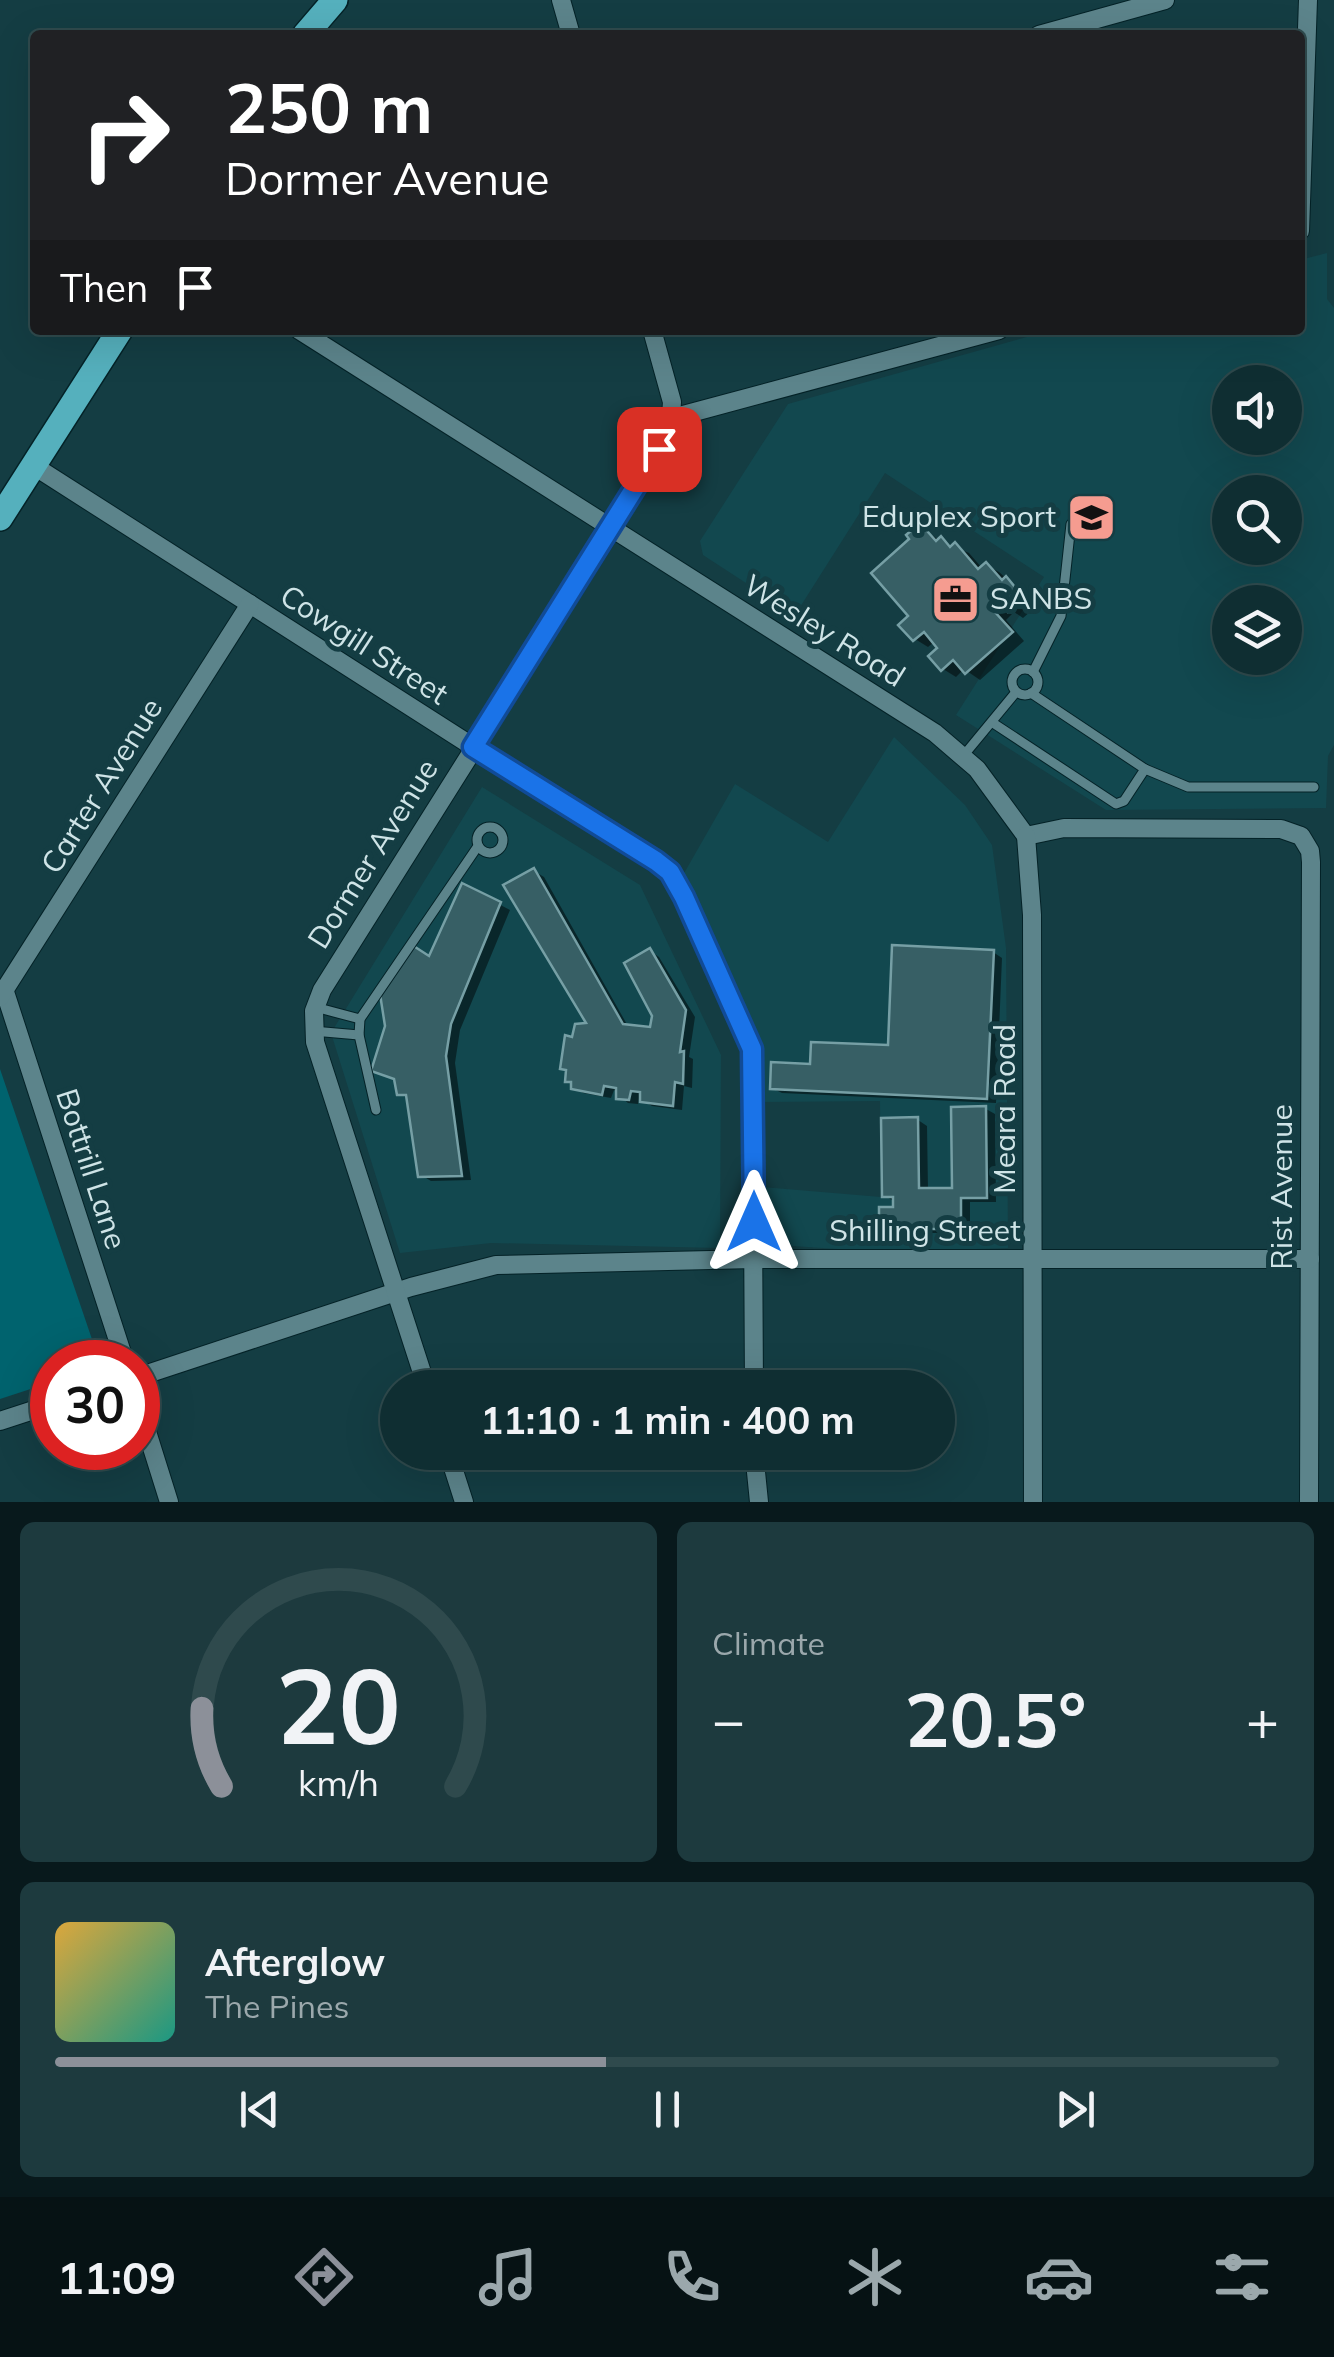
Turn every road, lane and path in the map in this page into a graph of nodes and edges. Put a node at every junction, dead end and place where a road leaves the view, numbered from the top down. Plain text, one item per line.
1 (335, 0) edge
2 (561, 0) edge
3 (1164, 0) edge
4 (1308, 0) edge
5 (310, 30) edge
6 (570, 30) edge
7 (1057, 30) edge
8 (1305, 86) edge
9 (117, 335) edge
10 (306, 335) edge
11 (653, 335) edge
12 (980, 335) edge
13 (672, 418) junction
14 (34, 466) junction
15 (0, 518) edge
16 (1071, 524) dead end
17 (612, 529) junction
18 (250, 604) junction
19 (1033, 672) junction
20 (1016, 692) junction
21 (1031, 693) junction
22 (992, 723) junction
23 (473, 747) junction
24 (964, 755) junction
25 (1145, 769) junction
26 (1314, 788) dead end
27 (1026, 836) junction
28 (478, 846) dead end
29 (3, 994) edge
30 (315, 1007) junction
31 (360, 1019) junction
32 (314, 1031) junction
33 (359, 1035) junction
34 (376, 1110) dead end
35 (1033, 1258) junction
36 (754, 1259) junction
37 (1310, 1259) junction
38 (396, 1292) junction
39 (117, 1340) edge
40 (160, 1370) edge
41 (421, 1370) edge
42 (754, 1370) edge
43 (30, 1411) edge
44 (0, 1421) edge
45 (160, 1470) edge
46 (454, 1470) edge
47 (756, 1470) edge
48 (170, 1502) edge
49 (464, 1502) edge
50 (759, 1502) edge
51 (1033, 1502) edge
52 (1309, 1502) edge

1 - 5 main road
2 - 6 street
3 - 7 street
4 - 8 street
9 - 14 main road
10 - 17 street, Wesley Road
11 - 13 street
12 - 13 street
13 - 17 street, Dormer Avenue
14 - 15 main road
14 - 18 street, Cowgill Street
16 - 19 lane
17 - 23 street, Dormer Avenue
17 - 24 street, Wesley Road
18 - 23 street, Cowgill Street
18 - 29 street, Carter Avenue
19 - 20 lane
19 - 21 lane
20 - 21 lane
20 - 22 lane
21 - 25 lane
22 - 24 lane
22 - 25 lane
23 - 30 street, Dormer Avenue
23 - 36 street, Cowgill Street
24 - 27 street, Wesley Road
25 - 26 lane
27 - 35 street, Meara Road
27 - 37 street, Rist Avenue
28 - 31 lane
29 - 39 street, Bottrill Lane
30 - 31 lane
30 - 32 street, Dormer Avenue
31 - 33 lane
32 - 33 lane
32 - 38 street, Dormer Avenue
33 - 34 lane
35 - 36 street, Shilling Street
35 - 37 street, Shilling Street
35 - 51 street, Meara Road
36 - 38 street, Shilling Street
36 - 42 street, Cowgill Street
37 - 52 street, Rist Avenue
38 - 40 street, Shilling Street
38 - 41 street, Dormer Avenue
43 - 44 street
45 - 48 street
46 - 49 street
47 - 50 street

